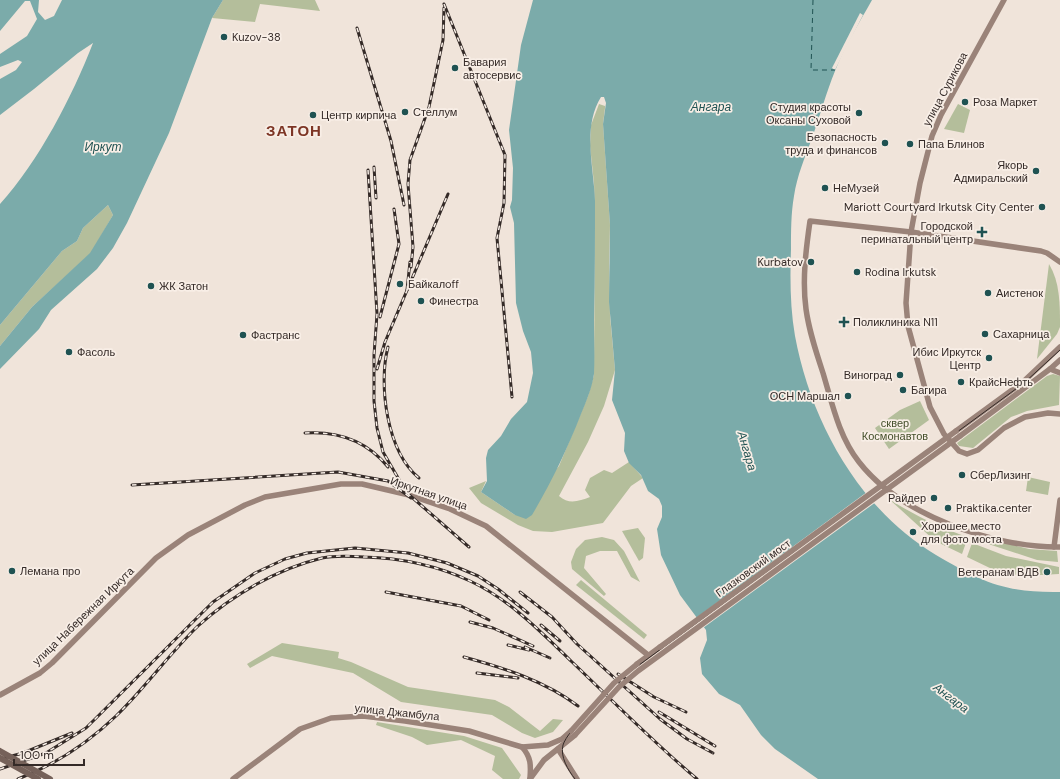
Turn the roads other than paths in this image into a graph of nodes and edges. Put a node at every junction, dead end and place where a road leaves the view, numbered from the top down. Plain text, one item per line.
1 (1004, 0) edge
2 (912, 232) junction
3 (1060, 262) edge
4 (1060, 347) edge
5 (1060, 360) edge
6 (1050, 369) junction
7 (1060, 373) edge
8 (1060, 414) edge
9 (1060, 500) edge
10 (1054, 547) junction
11 (1060, 547) edge
12 (156, 558) joint
13 (648, 655) junction
14 (0, 695) edge
15 (573, 733) junction
16 (561, 740) junction
17 (522, 747) junction
18 (558, 749) junction
19 (0, 750) edge
20 (0, 758) edge
21 (38, 779) edge
22 (50, 779) edge
23 (233, 779) edge
24 (530, 779) edge
25 (577, 779) edge

1 - 2 main road, улица Сурикова
2 - 3 main road
2 - 8 main road, улица Сурикова
2 - 10 main road
4 - 13 main road, Глазковский мост, bridge
5 - 6 main road, Глазковский мост
6 - 7 main road
6 - 15 main road, Глазковский мост, bridge
9 - 10 main road
10 - 11 main road
12 - 13 main road, Иркутная улица
12 - 14 main road, улица Набережная Иркута
13 - 15 main road, Глазковский мост, bridge
15 - 16 main road, улица Джамбула
15 - 18 main road
16 - 17 main road, улица Джамбула
16 - 18 main road
17 - 23 main road, улица Джамбула
17 - 24 main road
18 - 24 main road
18 - 25 main road
19 - 22 main road, bridge
20 - 21 main road, bridge

